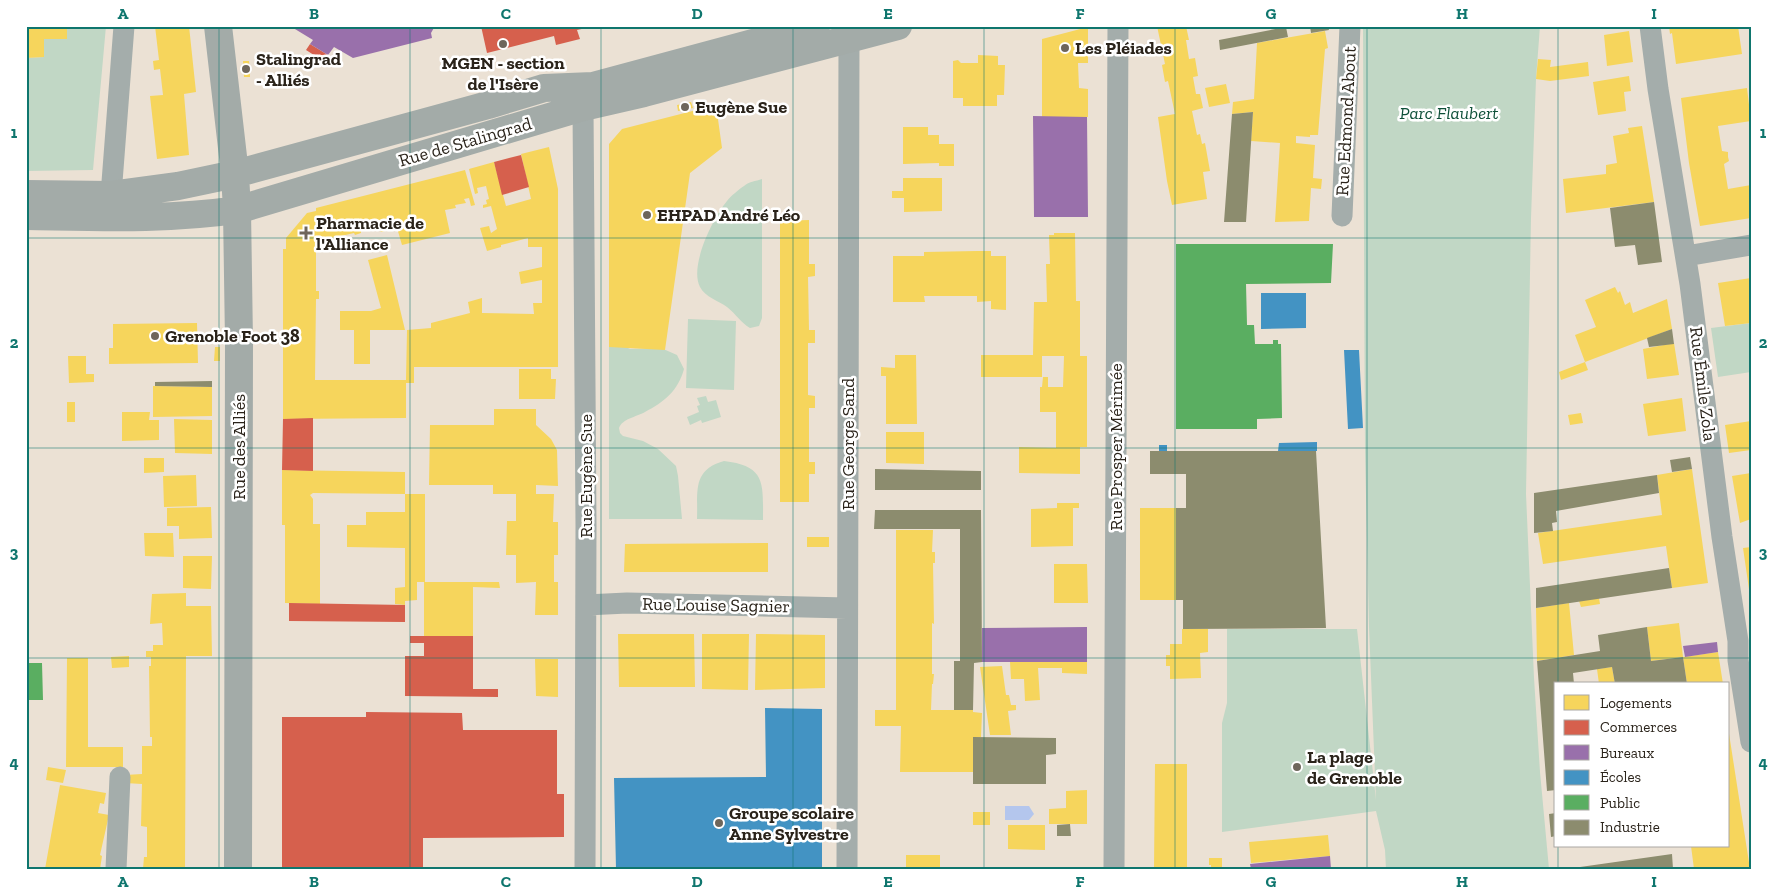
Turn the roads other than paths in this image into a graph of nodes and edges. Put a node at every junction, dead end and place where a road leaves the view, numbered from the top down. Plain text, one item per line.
1 (124, 26) edge
2 (218, 26) edge
3 (816, 26) edge
4 (898, 26) edge
5 (1118, 26) edge
6 (1350, 26) edge
7 (1650, 26) edge
8 (856, 32) edge
9 (588, 97) junction
10 (235, 174) junction
11 (26, 194) edge
12 (111, 195) junction
13 (237, 210) junction
14 (26, 216) edge
15 (1342, 216) dead end
16 (1751, 245) edge
17 (1686, 256) junction
18 (586, 605) junction
19 (847, 608) junction
20 (1744, 641) edge
21 (1751, 742) edge
22 (120, 777) dead end
23 (116, 869) edge
24 (238, 869) edge
25 (585, 869) edge
26 (847, 869) edge
27 (1114, 869) edge

1 - 12 street
2 - 10 street, Rue des Alliés
3 - 9 street, Rue de Stalingrad
4 - 8 street, Rue de Stalingrad
5 - 27 street, Rue Prosper Mérimée
6 - 15 street, Rue Edmond About
7 - 17 street, Rue Émile Zola
8 - 9 street, Rue de Stalingrad
8 - 19 street, Rue George Sand
9 - 10 street, Rue de Stalingrad
9 - 13 street, Rue de Stalingrad
9 - 18 street, Rue Eugène Sue
10 - 12 street, Rue de Stalingrad
10 - 13 street, Rue des Alliés
11 - 12 street, Rue de Stalingrad
13 - 14 street, Rue de Stalingrad
13 - 24 street, Rue des Alliés
16 - 17 street
17 - 20 street, Rue Émile Zola
18 - 19 street, Rue Louise Sagnier
18 - 25 street, Rue Eugène Sue
19 - 26 street, Rue George Sand
20 - 21 street, Rue Émile Zola
22 - 23 street

